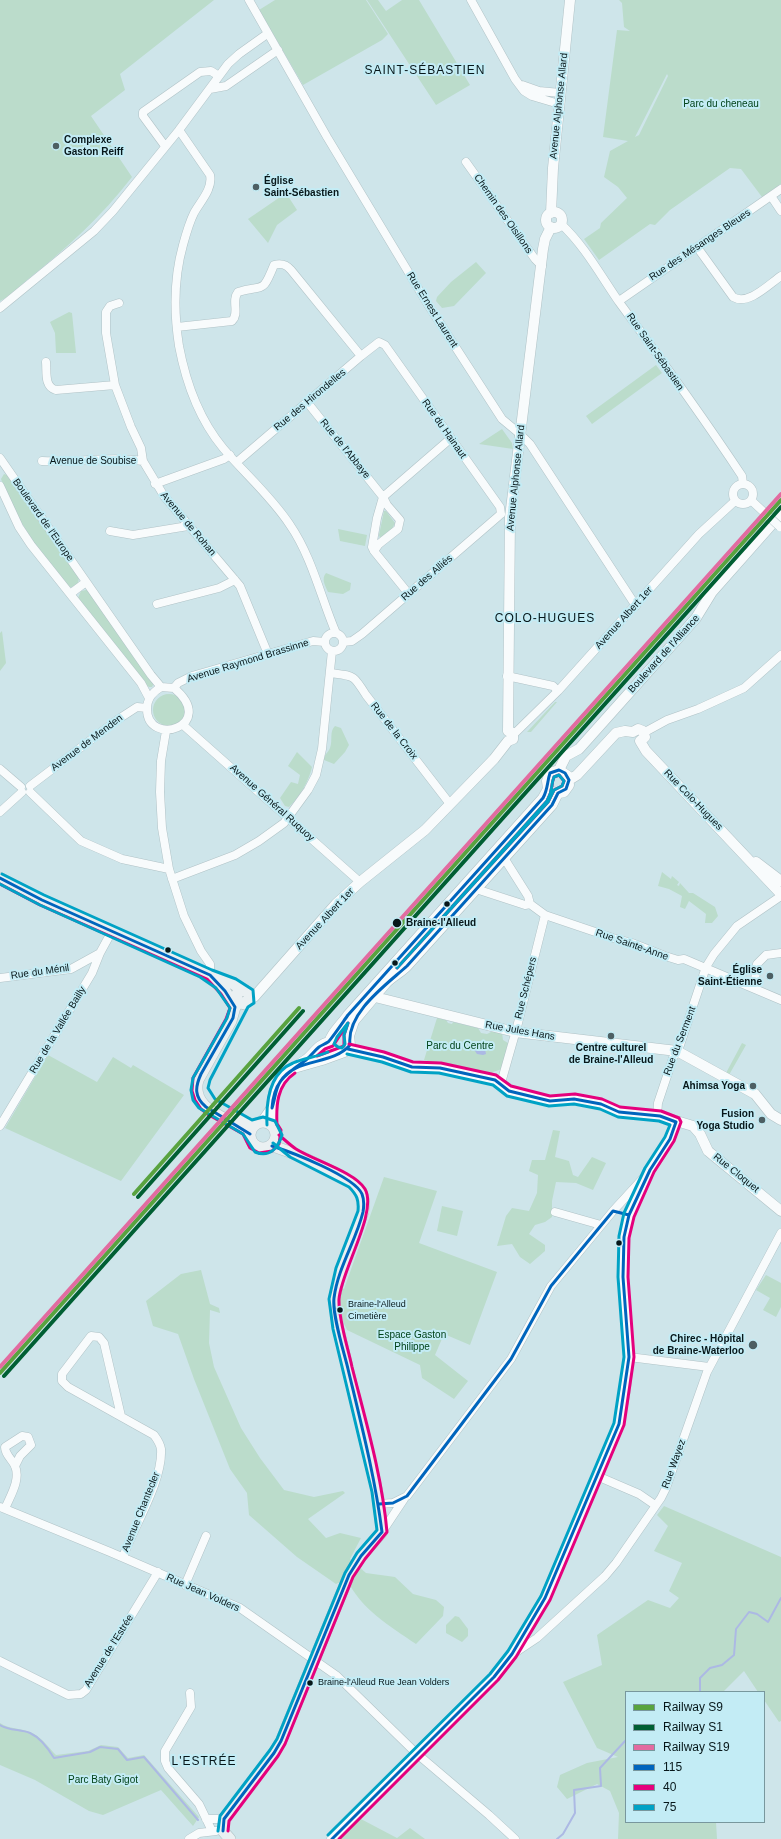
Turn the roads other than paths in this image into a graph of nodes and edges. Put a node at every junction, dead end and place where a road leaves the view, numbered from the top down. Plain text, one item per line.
1 (249, 0) edge
2 (471, 0) edge
3 (570, 0) edge
4 (268, 34) junction
5 (278, 50) junction
6 (219, 76) junction
7 (520, 84) junction
8 (210, 89) junction
9 (560, 93) junction
10 (559, 104) junction
11 (179, 130) junction
12 (165, 146) junction
13 (466, 162) dead end
14 (781, 189) edge
15 (771, 196) junction
16 (781, 211) edge
17 (556, 225) junction
18 (697, 247) junction
19 (542, 266) junction
20 (781, 276) edge
21 (619, 301) junction
22 (119, 303) dead end
23 (0, 308) edge
24 (177, 327) junction
25 (385, 344) joint
26 (361, 356) junction
27 (46, 362) dead end
28 (115, 385) junction
29 (307, 402) junction
30 (520, 434) junction
31 (450, 439) junction
32 (230, 455) junction
33 (0, 458) edge
34 (42, 461) dead end
35 (143, 461) junction
36 (237, 462) junction
37 (155, 484) junction
38 (743, 484) junction
39 (0, 486) edge
40 (383, 497) junction
41 (735, 501) junction
42 (753, 502) junction
43 (781, 514) edge
44 (505, 516) junction
45 (188, 526) junction
46 (780, 527) edge
47 (110, 531) dead end
48 (374, 551) junction
49 (235, 580) junction
50 (86, 582) junction
51 (408, 593) junction
52 (70, 594) junction
53 (157, 604) dead end
54 (636, 606) junction
55 (326, 612) junction
56 (336, 633) junction
57 (326, 639) junction
58 (343, 642) junction
59 (332, 651) junction
60 (268, 654) junction
61 (781, 655) edge
62 (330, 673) junction
63 (507, 676) junction
64 (161, 687) junction
65 (174, 688) junction
66 (558, 691) junction
67 (149, 698) junction
68 (147, 708) junction
69 (183, 725) junction
70 (166, 731) junction
71 (510, 736) junction
72 (642, 737) junction
73 (0, 769) edge
74 (559, 770) junction
75 (569, 780) junction
76 (26, 789) junction
77 (548, 789) junction
78 (558, 793) junction
79 (450, 804) junction
80 (0, 812) edge
81 (288, 817) junction
82 (748, 857) junction
83 (504, 858) junction
84 (169, 869) junction
85 (0, 878) edge
86 (172, 879) junction
87 (358, 880) junction
88 (781, 880) edge
89 (769, 882) junction
90 (476, 889) junction
91 (781, 895) edge
92 (530, 904) junction
93 (545, 915) junction
94 (112, 931) junction
95 (201, 951) junction
96 (100, 953) junction
97 (781, 953) edge
98 (706, 967) junction
99 (196, 968) junction
100 (210, 975) junction
101 (0, 978) edge
102 (754, 988) junction
103 (372, 996) junction
104 (242, 998) junction
105 (780, 1000) edge
106 (336, 1032) junction
107 (515, 1032) junction
108 (348, 1036) junction
109 (329, 1042) junction
110 (343, 1051) junction
111 (677, 1051) junction
112 (294, 1068) junction
113 (501, 1083) junction
114 (658, 1116) junction
115 (781, 1120) edge
116 (676, 1122) junction
117 (0, 1126) edge
118 (260, 1127) junction
119 (274, 1142) junction
120 (650, 1170) junction
121 (613, 1211) junction
122 (781, 1211) edge
123 (555, 1212) dead end
124 (628, 1214) junction
125 (601, 1225) junction
126 (781, 1233) edge
127 (629, 1357) junction
128 (709, 1367) junction
129 (122, 1416) junction
130 (15, 1466) dead end
131 (597, 1476) junction
132 (404, 1498) junction
133 (380, 1504) junction
134 (656, 1505) junction
135 (2, 1508) edge
136 (382, 1532) junction
137 (206, 1536) dead end
138 (123, 1557) junction
139 (158, 1572) junction
140 (185, 1584) junction
141 (512, 1654) junction
142 (0, 1661) edge
143 (313, 1661) junction
144 (190, 1693) dead end
145 (416, 1753) junction
146 (206, 1819) junction
147 (224, 1819) junction
148 (199, 1833) junction
149 (222, 1834) edge
150 (189, 1839) edge
151 (332, 1839) edge
152 (516, 1839) edge

1 - 4 street, Rue Ernest Laurent
2 - 7 street
3 - 9 street, Avenue Alphonse Allard
4 - 5 street, Rue Ernest Laurent
4 - 6 street
5 - 8 street
5 - 30 street, Rue Ernest Laurent
6 - 8 street
6 - 12 street
7 - 9 street
7 - 10 street
8 - 11 street
9 - 10 street, Avenue Alphonse Allard
10 - 17 street, Avenue Alphonse Allard
11 - 12 street
11 - 24 street
12 - 23 street
13 - 19 street, Chemin des Oisillons
14 - 15 street, Rue des Mésanges Bleues
15 - 16 street
15 - 18 street, Rue des Mésanges Bleues
17 - 19 street, Avenue Alphonse Allard
17 - 21 street, Rue Saint-Sébastien
18 - 20 street
18 - 21 street, Rue des Mésanges Bleues
19 - 30 street, Avenue Alphonse Allard
21 - 38 street, Rue Saint-Sébastien
22 - 28 street, Avenue de Rohan
24 - 26 street
24 - 32 street
25 - 26 street, Rue des Hirondelles
25 - 31 street, Rue du Hainaut
26 - 29 street, Rue des Hirondelles
27 - 28 street
28 - 35 street, Avenue de Rohan
29 - 36 street, Rue des Hirondelles
29 - 40 street, Rue de l'Abbaye
30 - 44 street, Avenue Alphonse Allard
30 - 54 street, Rue Ernest Laurent
31 - 40 street
31 - 44 street, Rue du Hainaut
32 - 36 street
32 - 37 street
33 - 50 street, Boulevard de l'Europe
34 - 35 street, Avenue de Soubise
35 - 37 street, Avenue de Rohan
36 - 55 street
37 - 45 street, Avenue de Rohan
38 - 41 street
38 - 42 street
39 - 52 street, Boulevard de l'Europe
40 - 48 street
40 - 48 street, Rue de l'Abbaye
41 - 42 street
41 - 54 street, Avenue Albert 1er
42 - 46 street, bridge
43 - 74 street, Boulevard de l'Alliance
44 - 51 street, Rue des Alliés
44 - 63 street, Avenue Alphonse Allard
45 - 47 street
45 - 49 street, Avenue de Rohan
48 - 51 street
49 - 53 street
49 - 60 street, Avenue de Rohan
50 - 52 street
50 - 64 street, Boulevard de l'Europe
51 - 58 street, Rue des Alliés
52 - 67 street, Boulevard de l'Europe
54 - 66 street, Avenue Albert 1er
55 - 56 street
55 - 57 street
56 - 57 street
56 - 58 street
57 - 59 street
57 - 60 street, Avenue Raymond Brassinne
58 - 59 street
59 - 62 street
60 - 65 street, Avenue Raymond Brassinne
61 - 72 street
62 - 79 street, Rue de la Croix
62 - 81 street
63 - 66 street
63 - 71 street, Avenue Alphonse Allard
64 - 65 street
64 - 67 street
65 - 69 street
66 - 71 street, Avenue Albert 1er
67 - 68 street
68 - 70 street
68 - 76 street, Avenue de Menden
69 - 70 street
69 - 81 street, Avenue Général Ruquoy
70 - 84 street
71 - 79 street, Avenue Albert 1er
72 - 75 street, Rue Colo-Hugues
72 - 82 street, Rue Colo-Hugues
73 - 76 street
74 - 75 street
74 - 77 street
75 - 78 street
76 - 80 street, Avenue de Menden
76 - 84 street
77 - 78 street
77 - 103 street
78 - 83 street
79 - 87 street, Avenue Albert 1er
81 - 86 street
81 - 87 street, Avenue Général Ruquoy
82 - 88 street, Rue Colo-Hugues
82 - 89 street, Rue Colo-Hugues
83 - 90 street
83 - 92 street
84 - 86 street
85 - 94 main road
86 - 95 street
87 - 104 street, Avenue Albert 1er
88 - 89 street
89 - 91 street, Rue Colo-Hugues
90 - 92 street
90 - 103 street
91 - 98 street, Rue du Serment
92 - 93 street, Rue Sainte-Anne
93 - 98 street, Rue Sainte-Anne
93 - 107 street, Rue Schépers
94 - 96 street, Rue de la Vallée Bailly
94 - 99 main road
95 - 99 street
95 - 100 street
96 - 101 street, Rue du Ménil
96 - 117 street, Rue de la Vallée Bailly
97 - 102 street
98 - 102 street, Rue Sainte-Anne
98 - 111 street, Rue du Serment
99 - 100 main road
100 - 104 main road
100 - 104 main road
102 - 105 street, Rue Sainte-Anne
103 - 106 street
103 - 107 street, Rue Jules Hans
103 - 108 street
104 - 118 main road
106 - 108 street
106 - 109 street
107 - 111 street, Rue Jules Hans
107 - 113 street, Rue Schépers
108 - 110 street
109 - 110 street
109 - 112 street
110 - 112 street
110 - 113 street, Rue Cloquet
111 - 114 street, Rue du Serment
111 - 115 street
112 - 118 street
113 - 114 street, Rue Cloquet
114 - 116 street, Rue Cloquet
116 - 120 street
116 - 122 street, Rue Cloquet
118 - 119 main road
118 - 119 main road
119 - 133 main road
120 - 121 street
120 - 124 street
121 - 124 street
121 - 125 street
123 - 125 street
124 - 127 street
125 - 132 street
126 - 128 street, Rue Wayez
127 - 128 street
127 - 131 street
128 - 134 street, Rue Wayez
129 - 129 street, Avenue Chantecler
129 - 138 street, Avenue Chantecler
130 - 135 street
131 - 134 street
131 - 141 street
132 - 133 street
132 - 136 street
133 - 136 main road
134 - 141 street, Rue Wayez
135 - 138 street, Rue Jean Volders
136 - 143 main road
137 - 140 street
138 - 139 street, Rue Jean Volders
139 - 140 street, Rue Jean Volders
139 - 142 street, Avenue de l'Estrée
140 - 143 street, Rue Jean Volders
141 - 145 street
143 - 145 street, Rue Jean Volders
143 - 147 main road
144 - 146 street
145 - 151 street
145 - 152 street, Rue Jean Volders
146 - 147 street
146 - 148 street
146 - 149 street
147 - 149 main road
148 - 149 street
148 - 150 street

